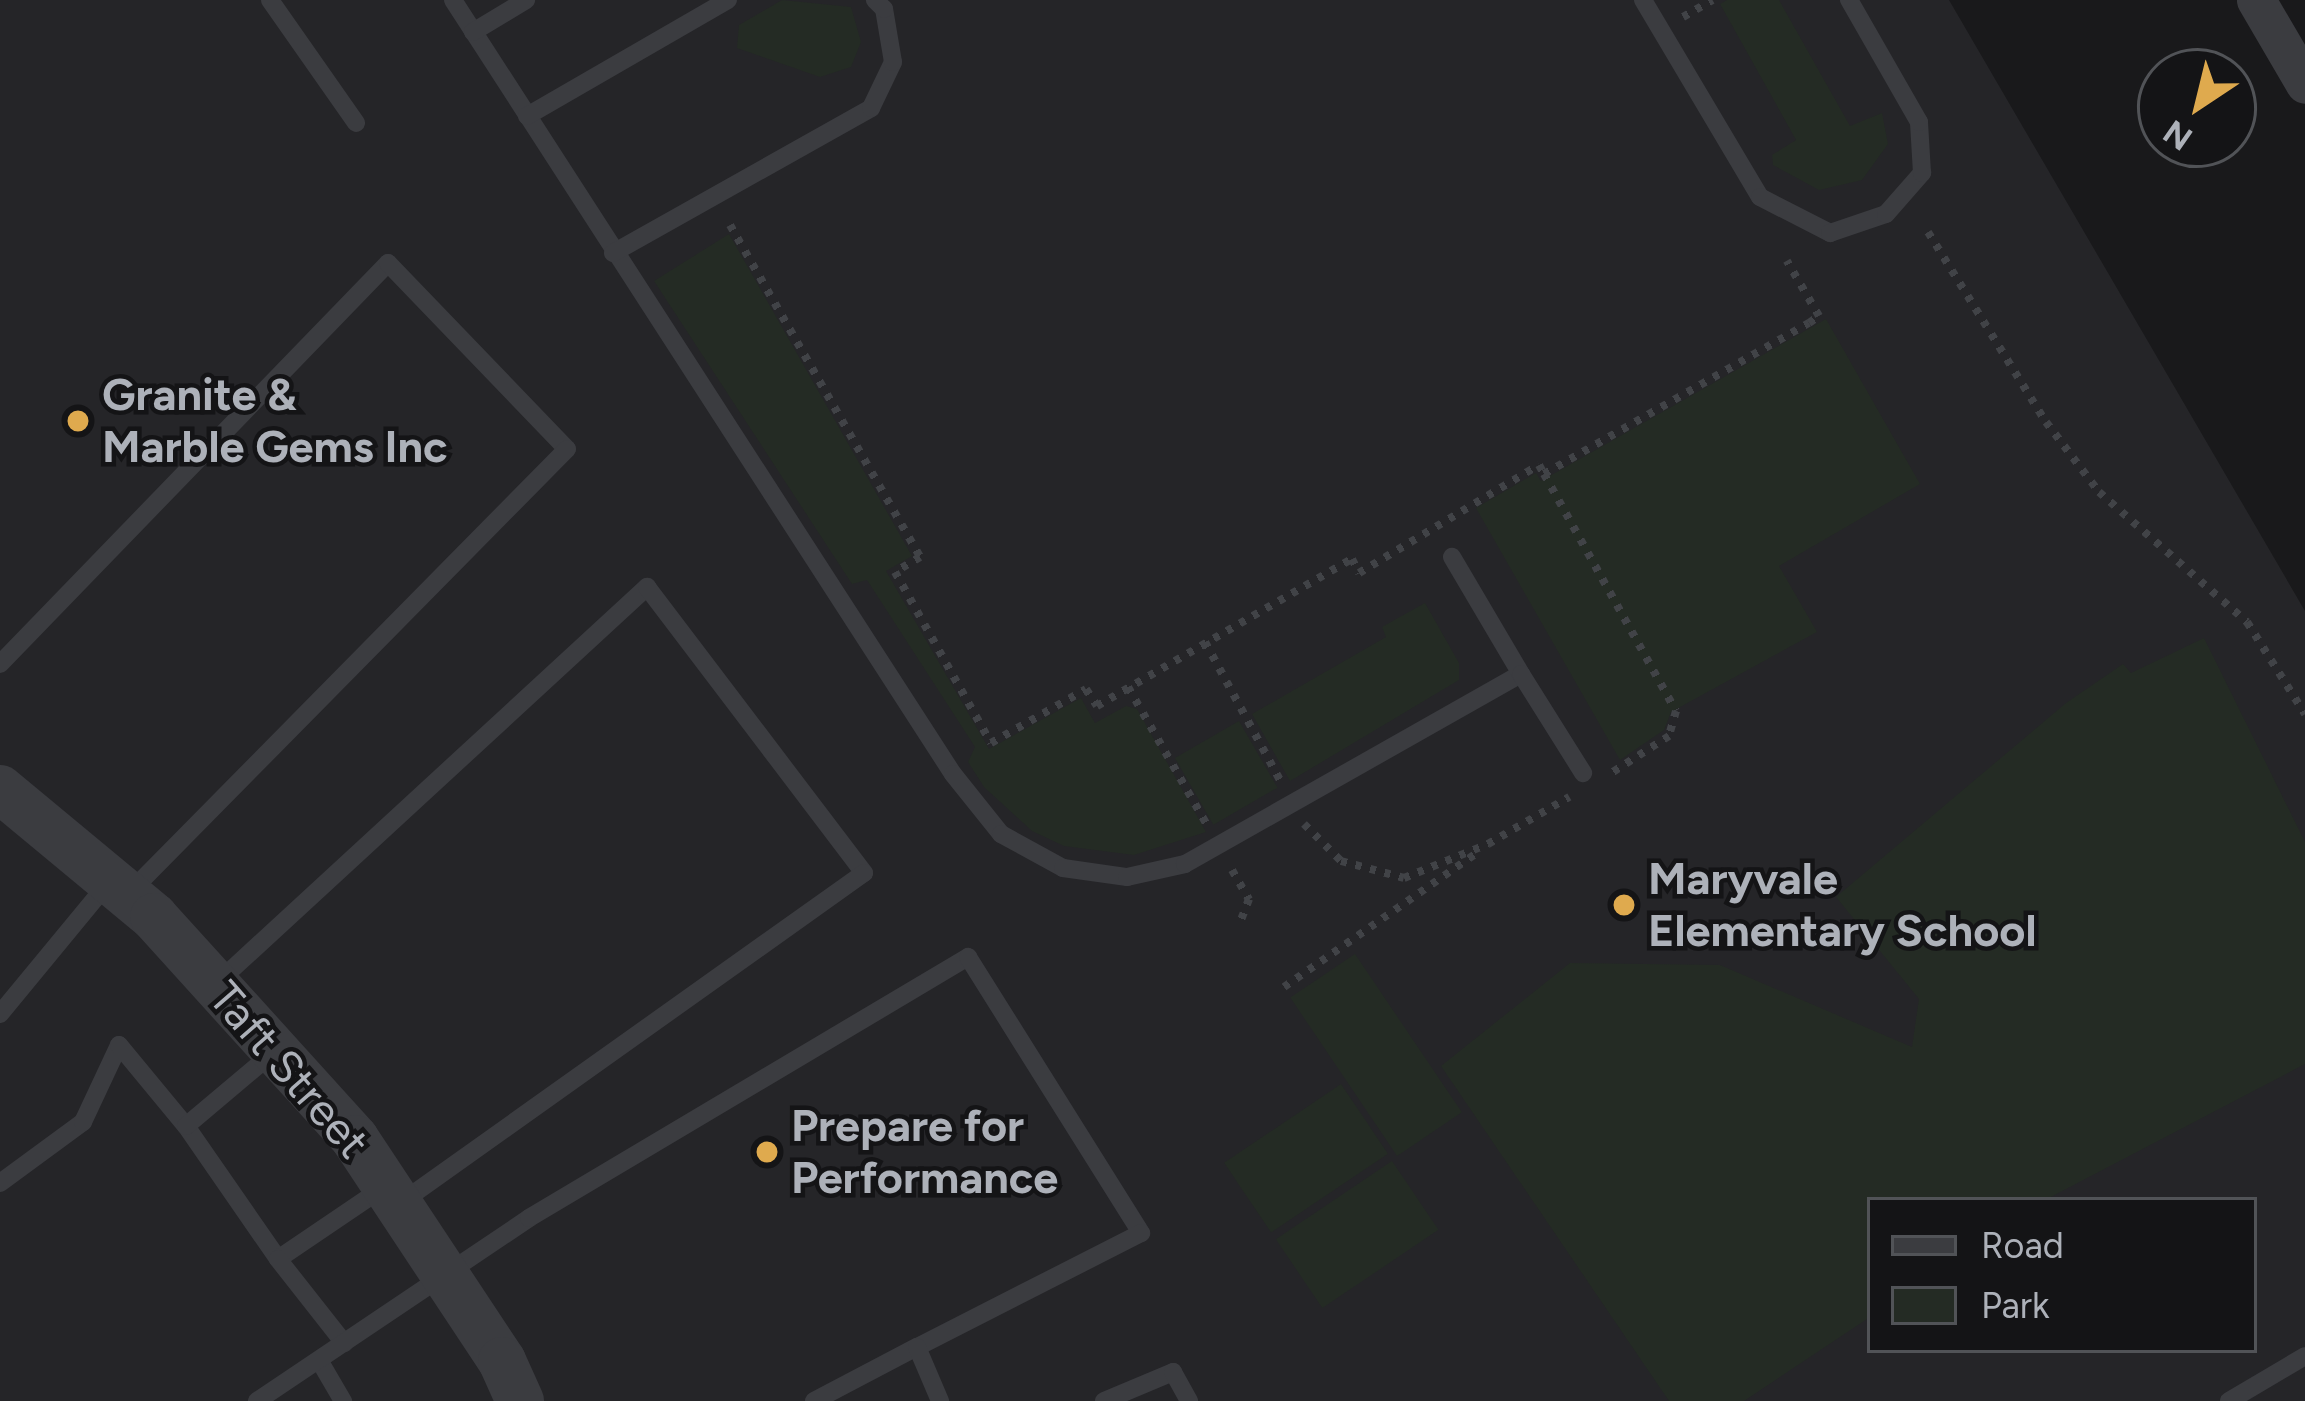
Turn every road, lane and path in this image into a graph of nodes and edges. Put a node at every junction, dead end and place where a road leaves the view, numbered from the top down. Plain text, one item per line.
1 (271, 0) edge
2 (453, 0) edge
3 (526, 0) edge
4 (728, 0) edge
5 (875, 0) edge
6 (1643, 0) edge
7 (1849, 0) edge
8 (2256, 0) edge
9 (473, 32) junction
10 (2305, 83) edge
11 (527, 116) junction
12 (356, 123) dead end
13 (730, 225) dead end
14 (1928, 232) dead end
15 (613, 254) junction
16 (1787, 261) dead end
17 (1452, 557) dead end
18 (1204, 642) junction
19 (0, 664) edge
20 (1521, 674) junction
21 (1128, 687) junction
22 (2305, 714) edge
23 (1583, 773) dead end
24 (1285, 788) dead end
25 (0, 789) edge
26 (1209, 829) dead end
27 (1488, 844) dead end
28 (1228, 863) dead end
29 (119, 888) junction
30 (1240, 922) dead end
31 (215, 985) junction
32 (1284, 987) dead end
33 (0, 1014) edge
34 (275, 1051) junction
35 (185, 1126) junction
36 (0, 1183) edge
37 (393, 1195) junction
38 (278, 1259) junction
39 (448, 1278) junction
40 (344, 1343) junction
41 (917, 1347) junction
42 (2305, 1356) edge
43 (319, 1360) junction
44 (256, 1401) edge
45 (343, 1401) edge
46 (520, 1401) edge
47 (814, 1401) edge
48 (940, 1401) edge
49 (1104, 1401) edge
50 (1189, 1401) edge
51 (2229, 1401) edge

1 - 12 lane
2 - 9 lane
3 - 9 lane
4 - 11 lane
5 - 15 lane
6 - 7 lane
8 - 10 street
9 - 11 lane
11 - 15 lane
13 - 21 path
14 - 22 path
15 - 20 lane
16 - 18 path
17 - 20 lane
18 - 21 path
18 - 24 path
19 - 29 lane
20 - 23 lane
21 - 26 path
25 - 29 street, Taft Street
27 - 32 path
28 - 30 path
29 - 31 street, Taft Street
29 - 33 lane
31 - 34 street, Taft Street
31 - 37 lane
34 - 35 lane
34 - 37 street, Taft Street
35 - 36 lane
35 - 38 lane
37 - 38 lane
37 - 39 street, Taft Street
38 - 40 lane
39 - 40 lane
39 - 41 lane
39 - 46 street, Taft Street
40 - 43 lane
41 - 47 lane
41 - 48 lane
42 - 51 lane
43 - 44 lane
43 - 45 lane
49 - 50 lane

